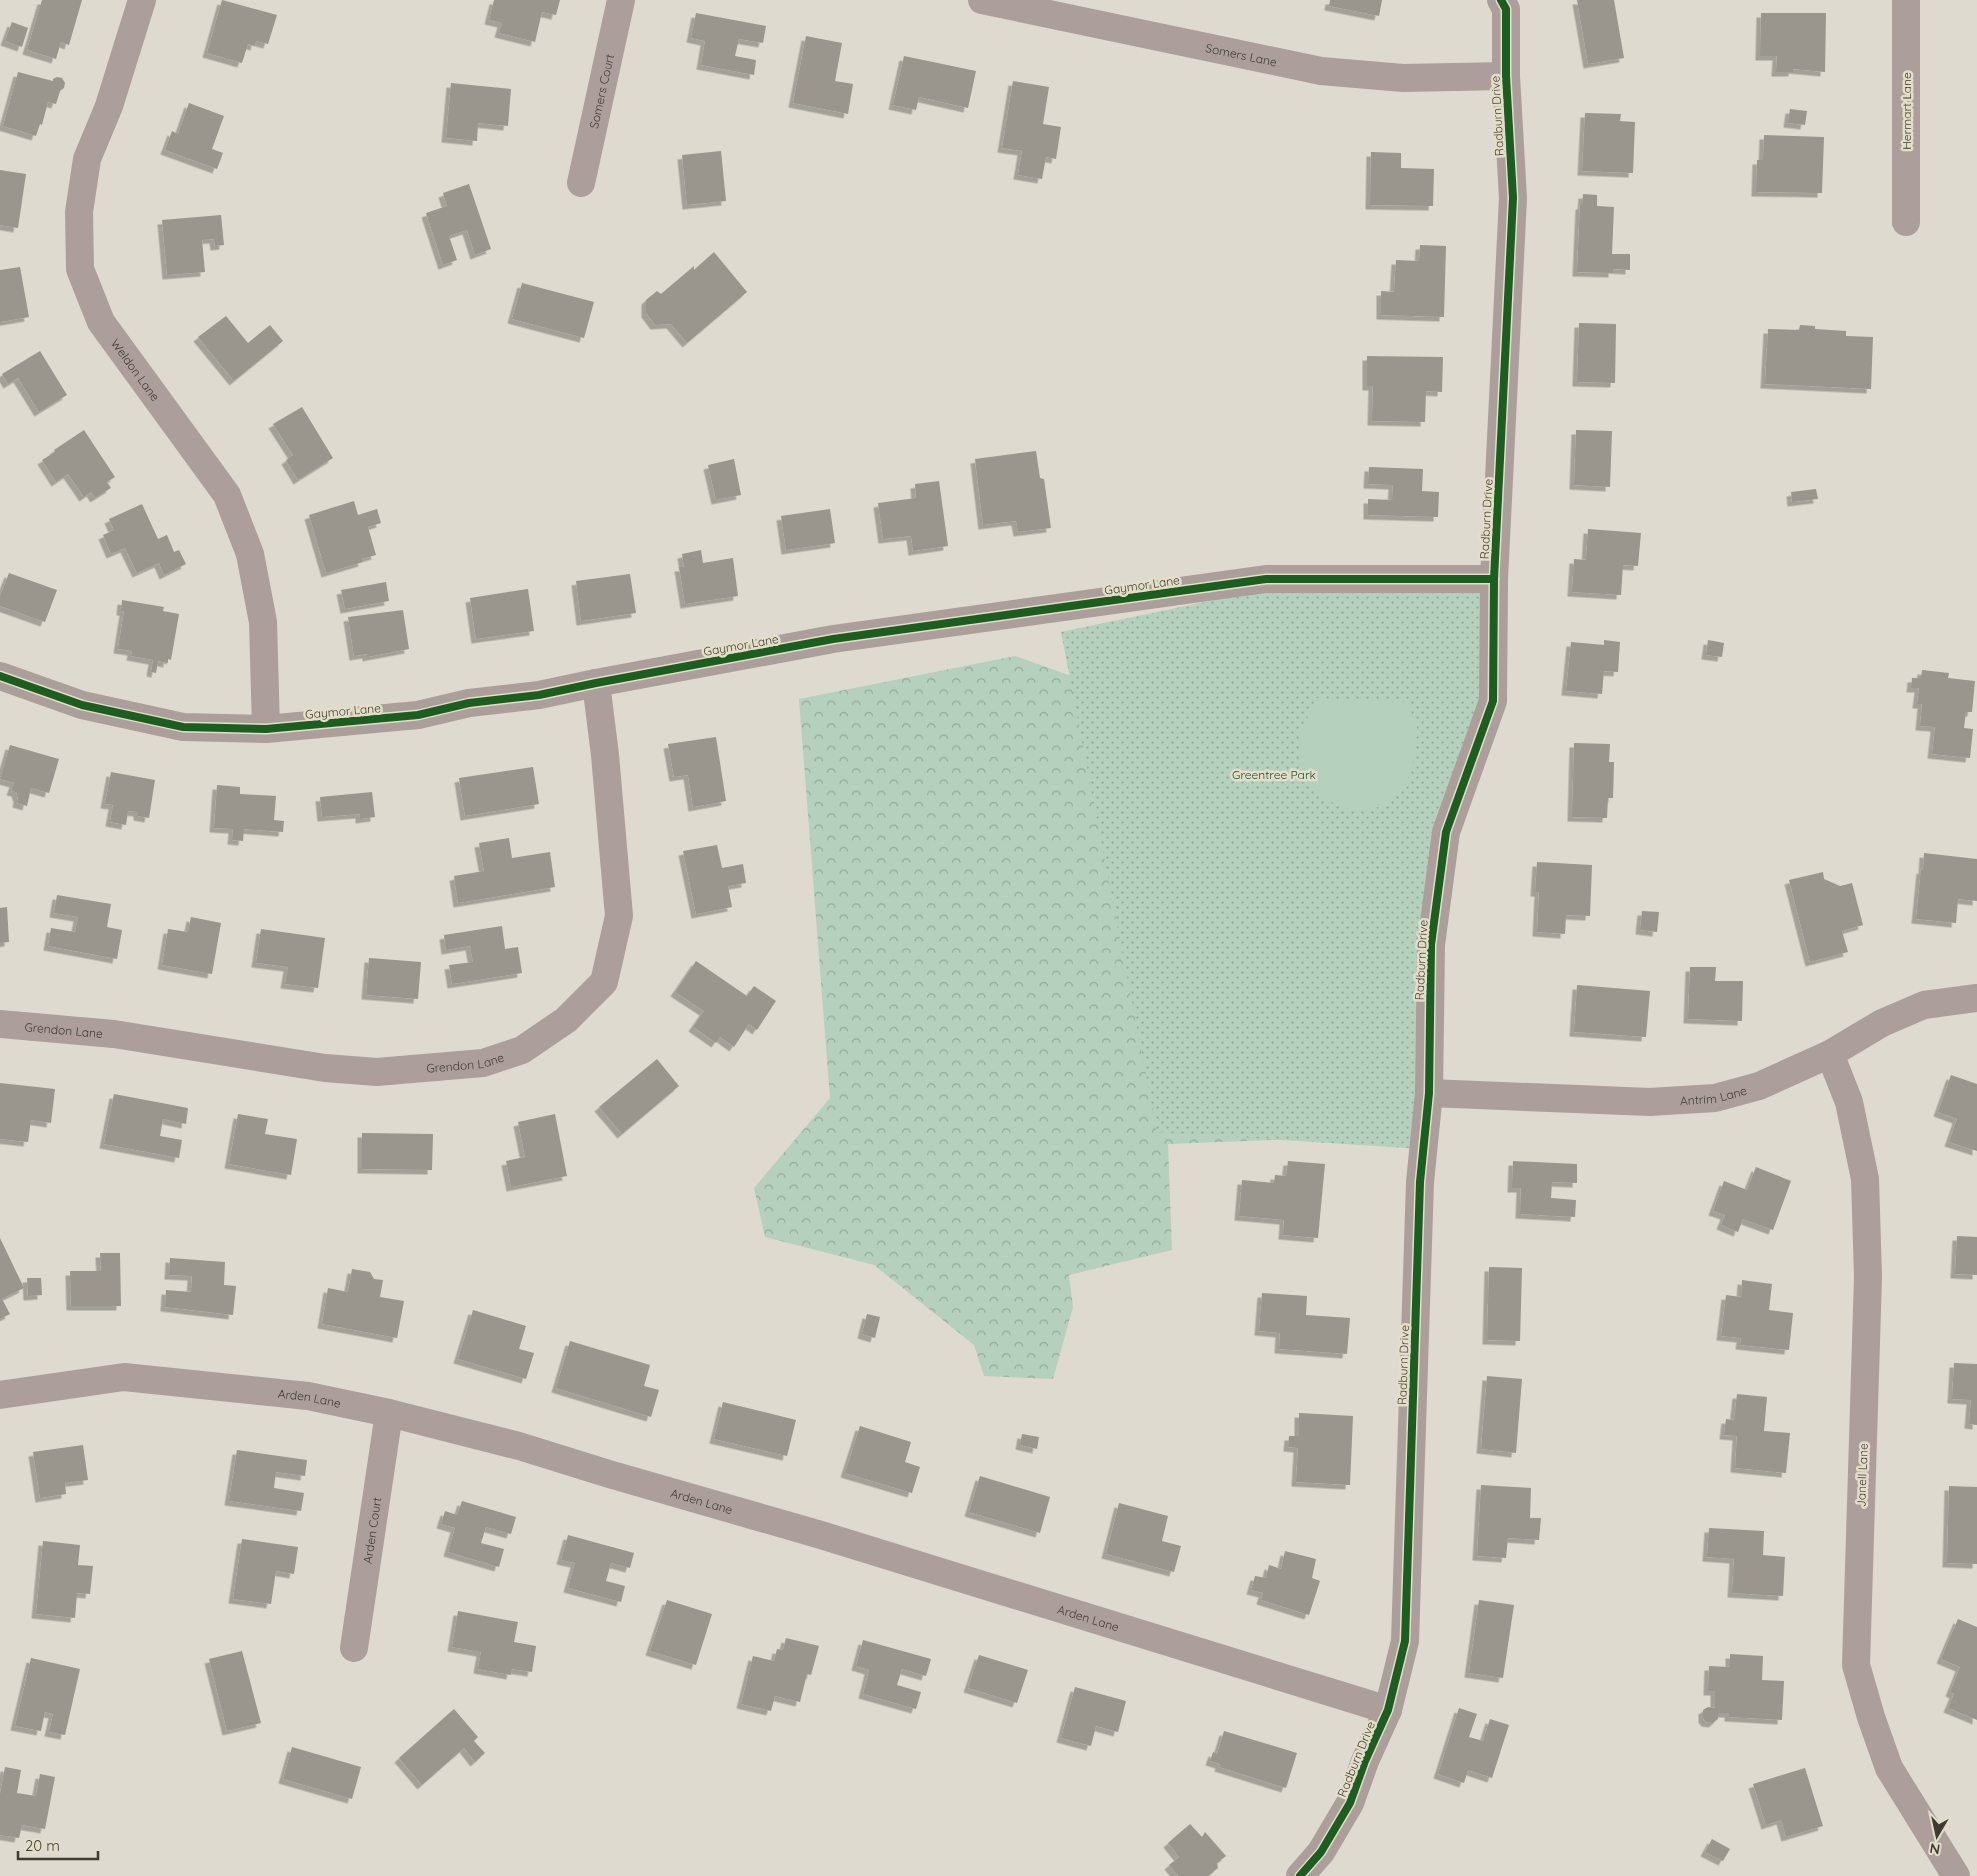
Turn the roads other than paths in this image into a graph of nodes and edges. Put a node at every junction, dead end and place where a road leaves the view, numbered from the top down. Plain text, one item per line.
1 (142, 0) edge
2 (621, 0) edge
3 (982, 0) edge
4 (1501, 0) edge
5 (1906, 0) edge
6 (1506, 76) junction
7 (580, 183) dead end
8 (1906, 222) dead end
9 (1494, 579) junction
10 (0, 676) edge
11 (596, 683) junction
12 (266, 729) junction
13 (1977, 998) edge
14 (0, 1024) edge
15 (1830, 1054) junction
16 (1429, 1093) junction
17 (0, 1395) edge
18 (389, 1413) junction
19 (354, 1648) dead end
20 (1388, 1710) junction
21 (1300, 1876) edge
22 (1956, 1876) edge

1 - 12 street, Weldon Lane
2 - 7 street, Somers Court
3 - 6 street, Somers Lane
4 - 6 street, Radburn Drive
5 - 8 street, Hermart Lane
6 - 9 street, Radburn Drive
9 - 11 street, Gaymor Lane
9 - 16 street, Radburn Drive
10 - 12 street, Gaymor Lane
11 - 12 street, Gaymor Lane
11 - 14 street, Grendon Lane
13 - 15 street, Antrim Lane
15 - 16 street, Antrim Lane
15 - 22 street, Janell Lane
16 - 20 street, Radburn Drive
17 - 18 street, Arden Lane
18 - 19 street, Arden Court
18 - 20 street, Arden Lane
20 - 21 street, Radburn Drive

